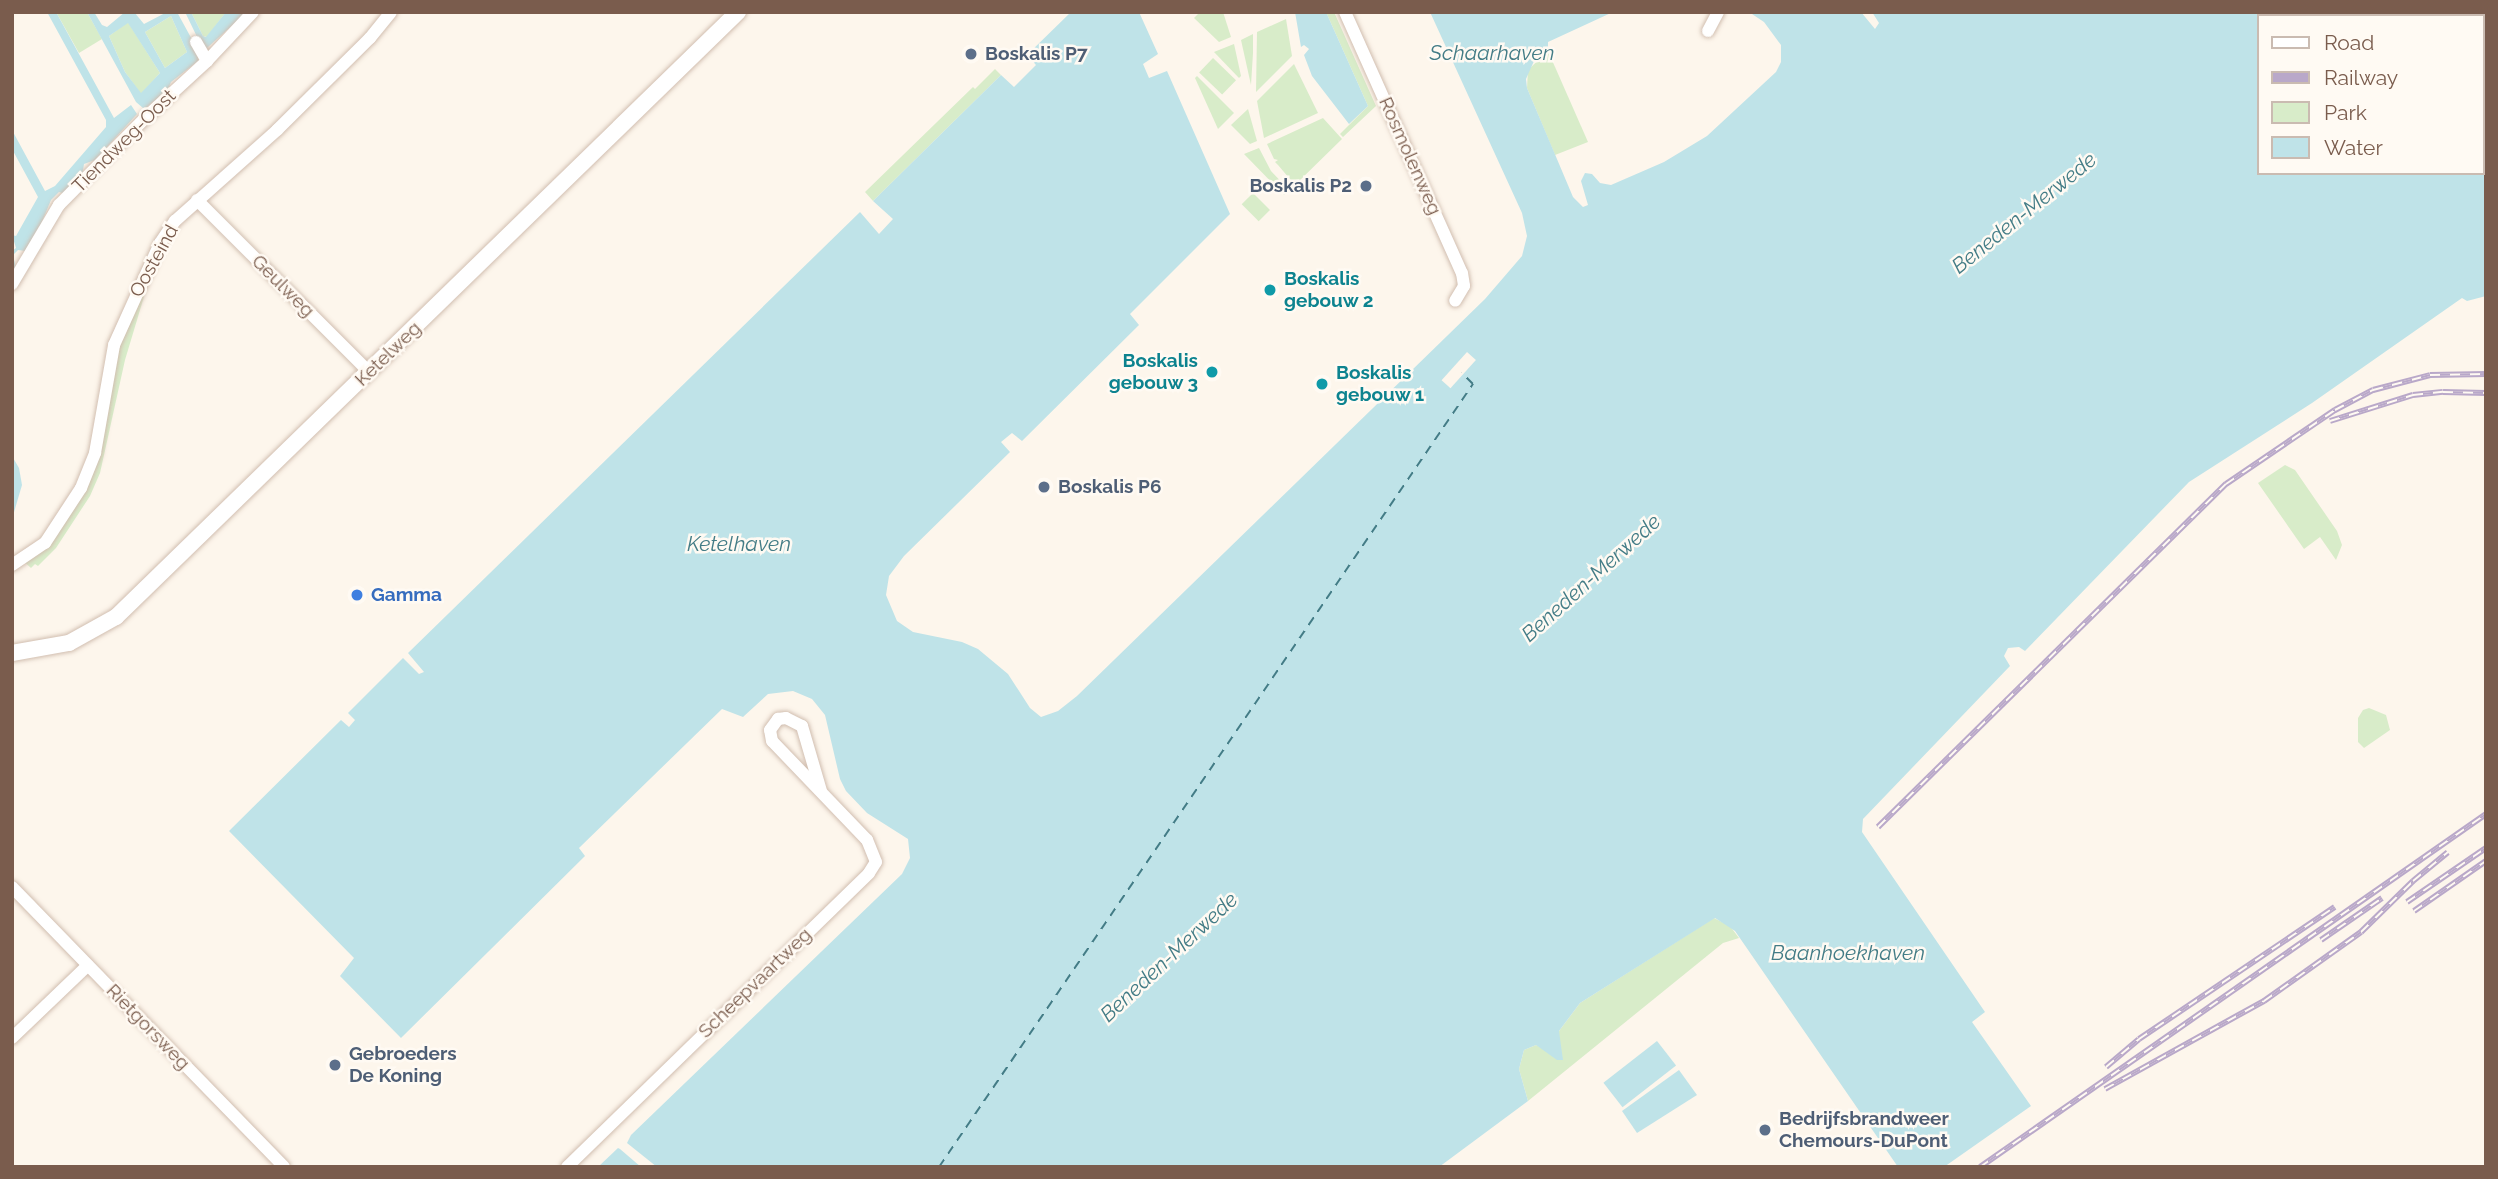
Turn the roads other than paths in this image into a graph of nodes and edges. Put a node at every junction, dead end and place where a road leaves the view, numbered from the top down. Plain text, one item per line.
1 (253, 12) edge
2 (391, 12) edge
3 (738, 12) edge
4 (1345, 12) edge
5 (1718, 12) edge
6 (1708, 31) dead end
7 (196, 42) dead end
8 (205, 58) junction
9 (197, 200) junction
10 (12, 284) edge
11 (1455, 301) dead end
12 (369, 372) junction
13 (12, 565) edge
14 (12, 653) edge
15 (821, 791) junction
16 (12, 887) edge
17 (88, 965) junction
18 (12, 1038) edge
19 (284, 1167) edge
20 (567, 1167) edge

1 - 8 street, Tiendweg-Oost
2 - 9 street, Oosteind
3 - 12 street, Ketelweg
4 - 11 street, Rosmolenweg
5 - 6 street
7 - 8 street
8 - 10 street, Tiendweg-Oost
9 - 12 street, Geulweg
9 - 13 street, Oosteind
12 - 14 street, Ketelweg
15 - 15 street, Scheepvaartweg
15 - 20 street, Scheepvaartweg
16 - 17 street, Rietgorsweg
17 - 18 street
17 - 19 street, Rietgorsweg

